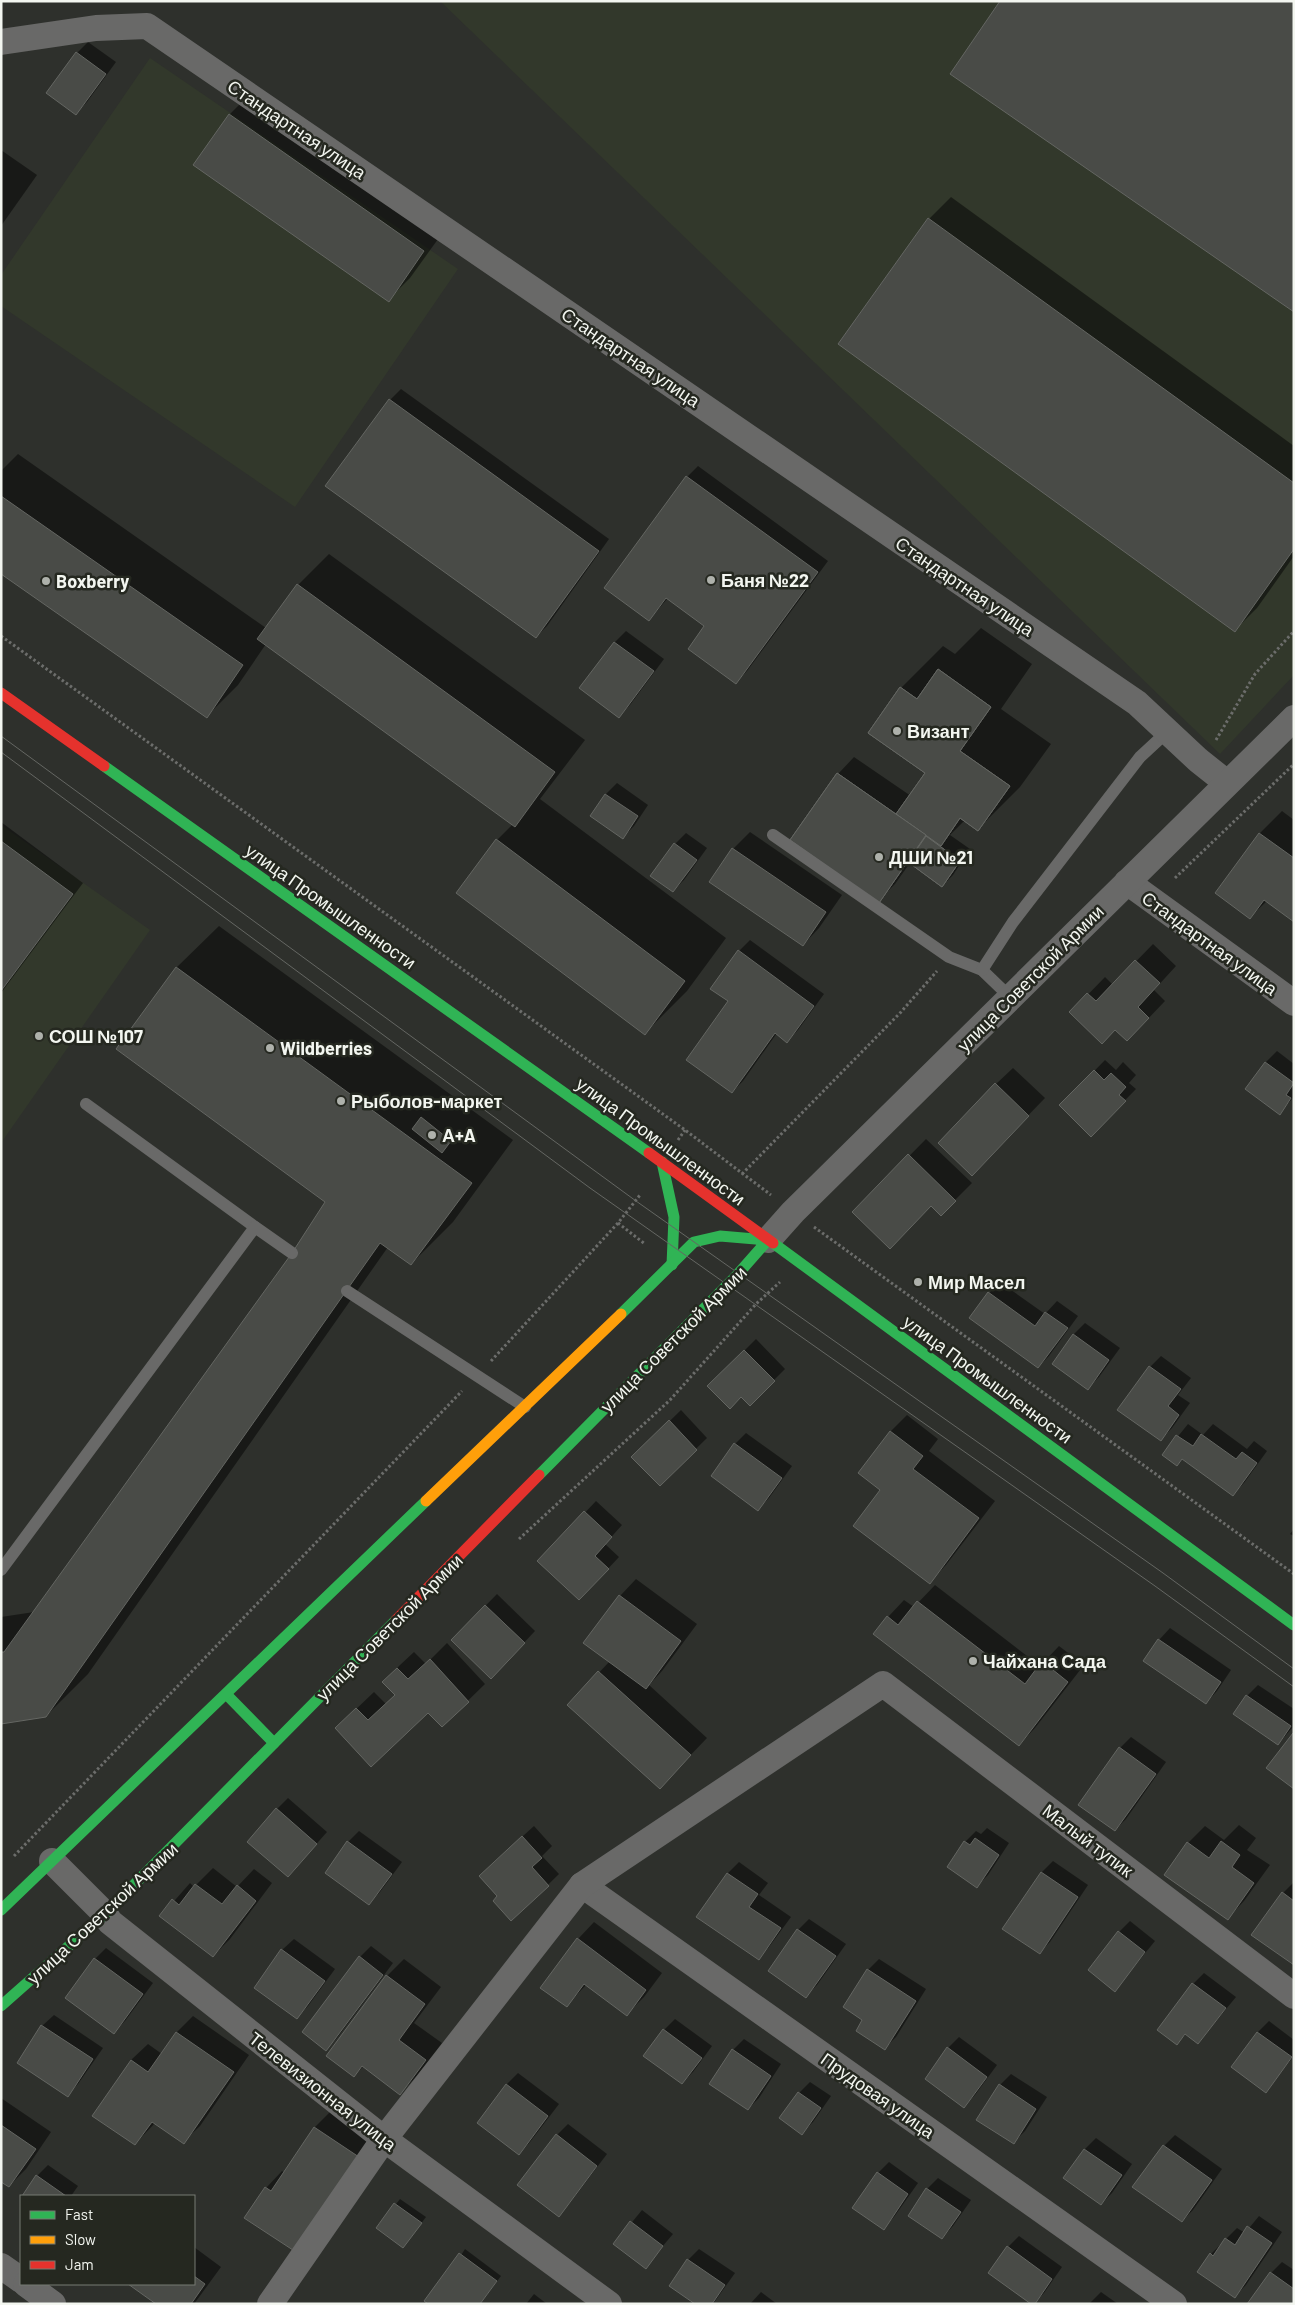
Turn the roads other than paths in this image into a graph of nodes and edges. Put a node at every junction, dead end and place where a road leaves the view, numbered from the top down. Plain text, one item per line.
1 (1, 42) edge
2 (1, 693) edge
3 (1294, 718) edge
4 (1167, 732) junction
5 (1227, 783) junction
6 (773, 835) dead end
7 (1127, 882) junction
8 (982, 970) junction
9 (1011, 998) junction
10 (1294, 1003) edge
11 (86, 1104) dead end
12 (662, 1162) junction
13 (255, 1227) junction
14 (768, 1240) junction
15 (292, 1253) dead end
16 (672, 1265) junction
17 (347, 1290) dead end
18 (525, 1407) junction
19 (1, 1570) edge
20 (1294, 1625) edge
21 (227, 1694) junction
22 (274, 1743) junction
23 (52, 1861) junction
24 (582, 1885) junction
25 (1, 1910) edge
26 (105, 1914) junction
27 (1294, 1996) edge
28 (1, 2006) edge
29 (384, 2139) junction
30 (1, 2266) edge
31 (20, 2279) edge
32 (27, 2285) edge
33 (53, 2304) edge
34 (270, 2304) edge
35 (609, 2304) edge
36 (1174, 2304) edge

1 - 4 street, Стандартная улица
2 - 12 main road, улица Промышленности
3 - 5 street, улица Советской Армии
4 - 5 street, Стандартная улица
4 - 8 lane
5 - 7 street, улица Советской Армии
6 - 8 lane
7 - 9 street, улица Советской Армии
7 - 10 street, Стандартная улица
8 - 9 lane
9 - 14 street, улица Советской Армии
11 - 13 lane
12 - 14 main road, улица Промышленности
12 - 16 main road
13 - 15 lane
13 - 19 lane
14 - 16 main road, улица Советской Армии
14 - 20 main road, улица Промышленности
14 - 22 main road, улица Советской Армии
16 - 18 main road, улица Советской Армии
17 - 18 lane
18 - 21 main road, улица Советской Армии
21 - 22 main road
21 - 23 main road, улица Советской Армии
22 - 26 main road, улица Советской Армии
23 - 25 main road, улица Советской Армии
23 - 26 street, Телевизионная улица
24 - 27 street, Малый тупик
24 - 29 street
24 - 36 street, Прудовая улица
26 - 28 main road, улица Советской Армии
26 - 29 street, Телевизионная улица
29 - 34 street
29 - 35 street, Телевизионная улица
30 - 31 street
32 - 33 street

